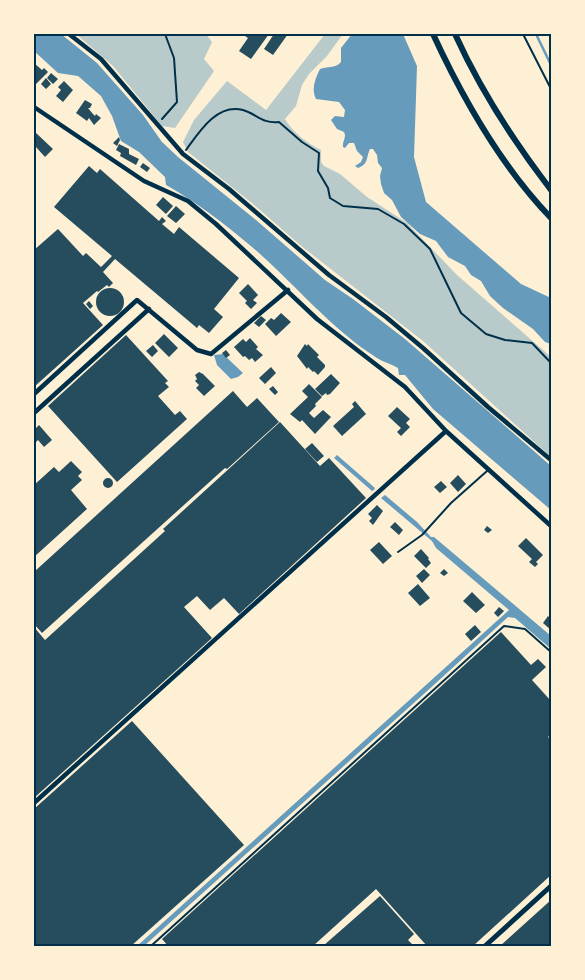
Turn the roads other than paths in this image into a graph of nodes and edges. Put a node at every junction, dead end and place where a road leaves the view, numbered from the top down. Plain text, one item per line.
1 (69, 34) edge
2 (433, 34) edge
3 (455, 34) edge
4 (523, 34) edge
5 (551, 89) edge
6 (34, 106) edge
7 (551, 190) edge
8 (551, 218) edge
9 (288, 290) junction
10 (149, 309) junction
11 (34, 394) edge
12 (34, 413) edge
13 (446, 431) junction
14 (551, 460) edge
15 (489, 469) junction
16 (551, 526) edge
17 (398, 552) dead end
18 (551, 652) edge
19 (34, 804) edge
20 (551, 886) edge
21 (151, 946) edge
22 (485, 946) edge

1 - 14 street
2 - 8 main road
3 - 7 main road
4 - 5 lane
6 - 9 street
9 - 10 street
9 - 13 street
10 - 11 street
10 - 12 street
13 - 15 street
13 - 19 street
15 - 16 street
15 - 17 lane
18 - 21 lane
20 - 22 street

